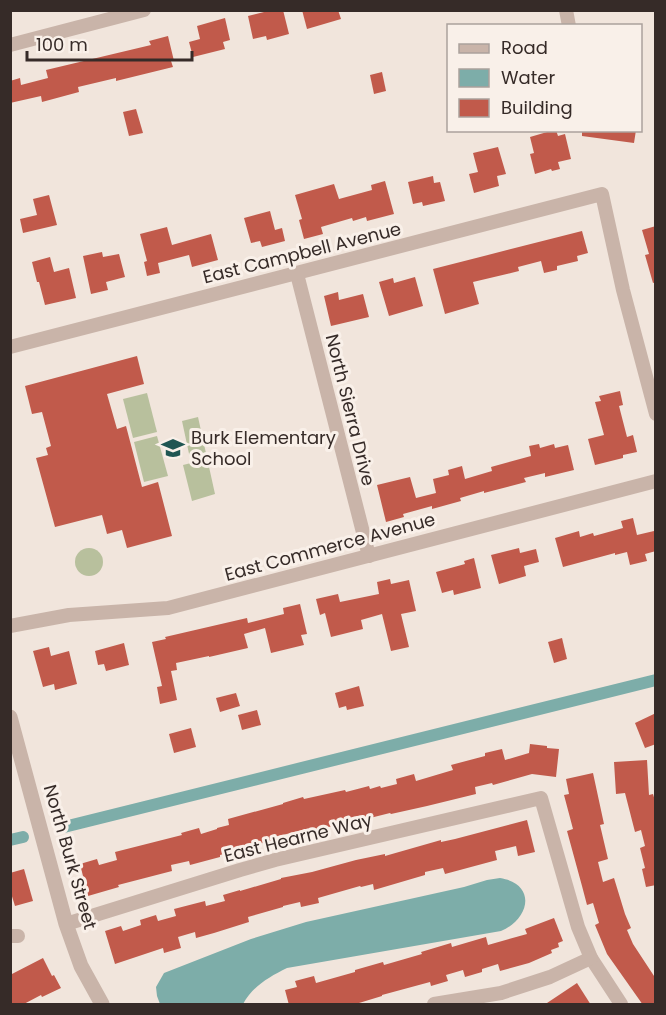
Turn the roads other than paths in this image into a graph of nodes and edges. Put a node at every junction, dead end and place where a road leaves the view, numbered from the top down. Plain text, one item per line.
1 (144, 10) edge
2 (10, 45) edge
3 (297, 274) junction
4 (10, 347) edge
5 (656, 414) edge
6 (656, 481) edge
7 (369, 556) junction
8 (10, 626) edge
9 (10, 717) edge
10 (66, 924) junction
11 (591, 958) junction
12 (102, 1005) edge
13 (434, 1005) edge
14 (621, 1005) edge

1 - 2 street
3 - 4 street, East Campbell Avenue
3 - 5 street, East Campbell Avenue
3 - 7 street, North Sierra Drive
6 - 7 street, East Commerce Avenue
7 - 8 street, East Commerce Avenue
9 - 10 street, North Burk Street
10 - 11 street, East Hearne Way
10 - 12 street, North Burk Street
11 - 13 street
11 - 14 street

